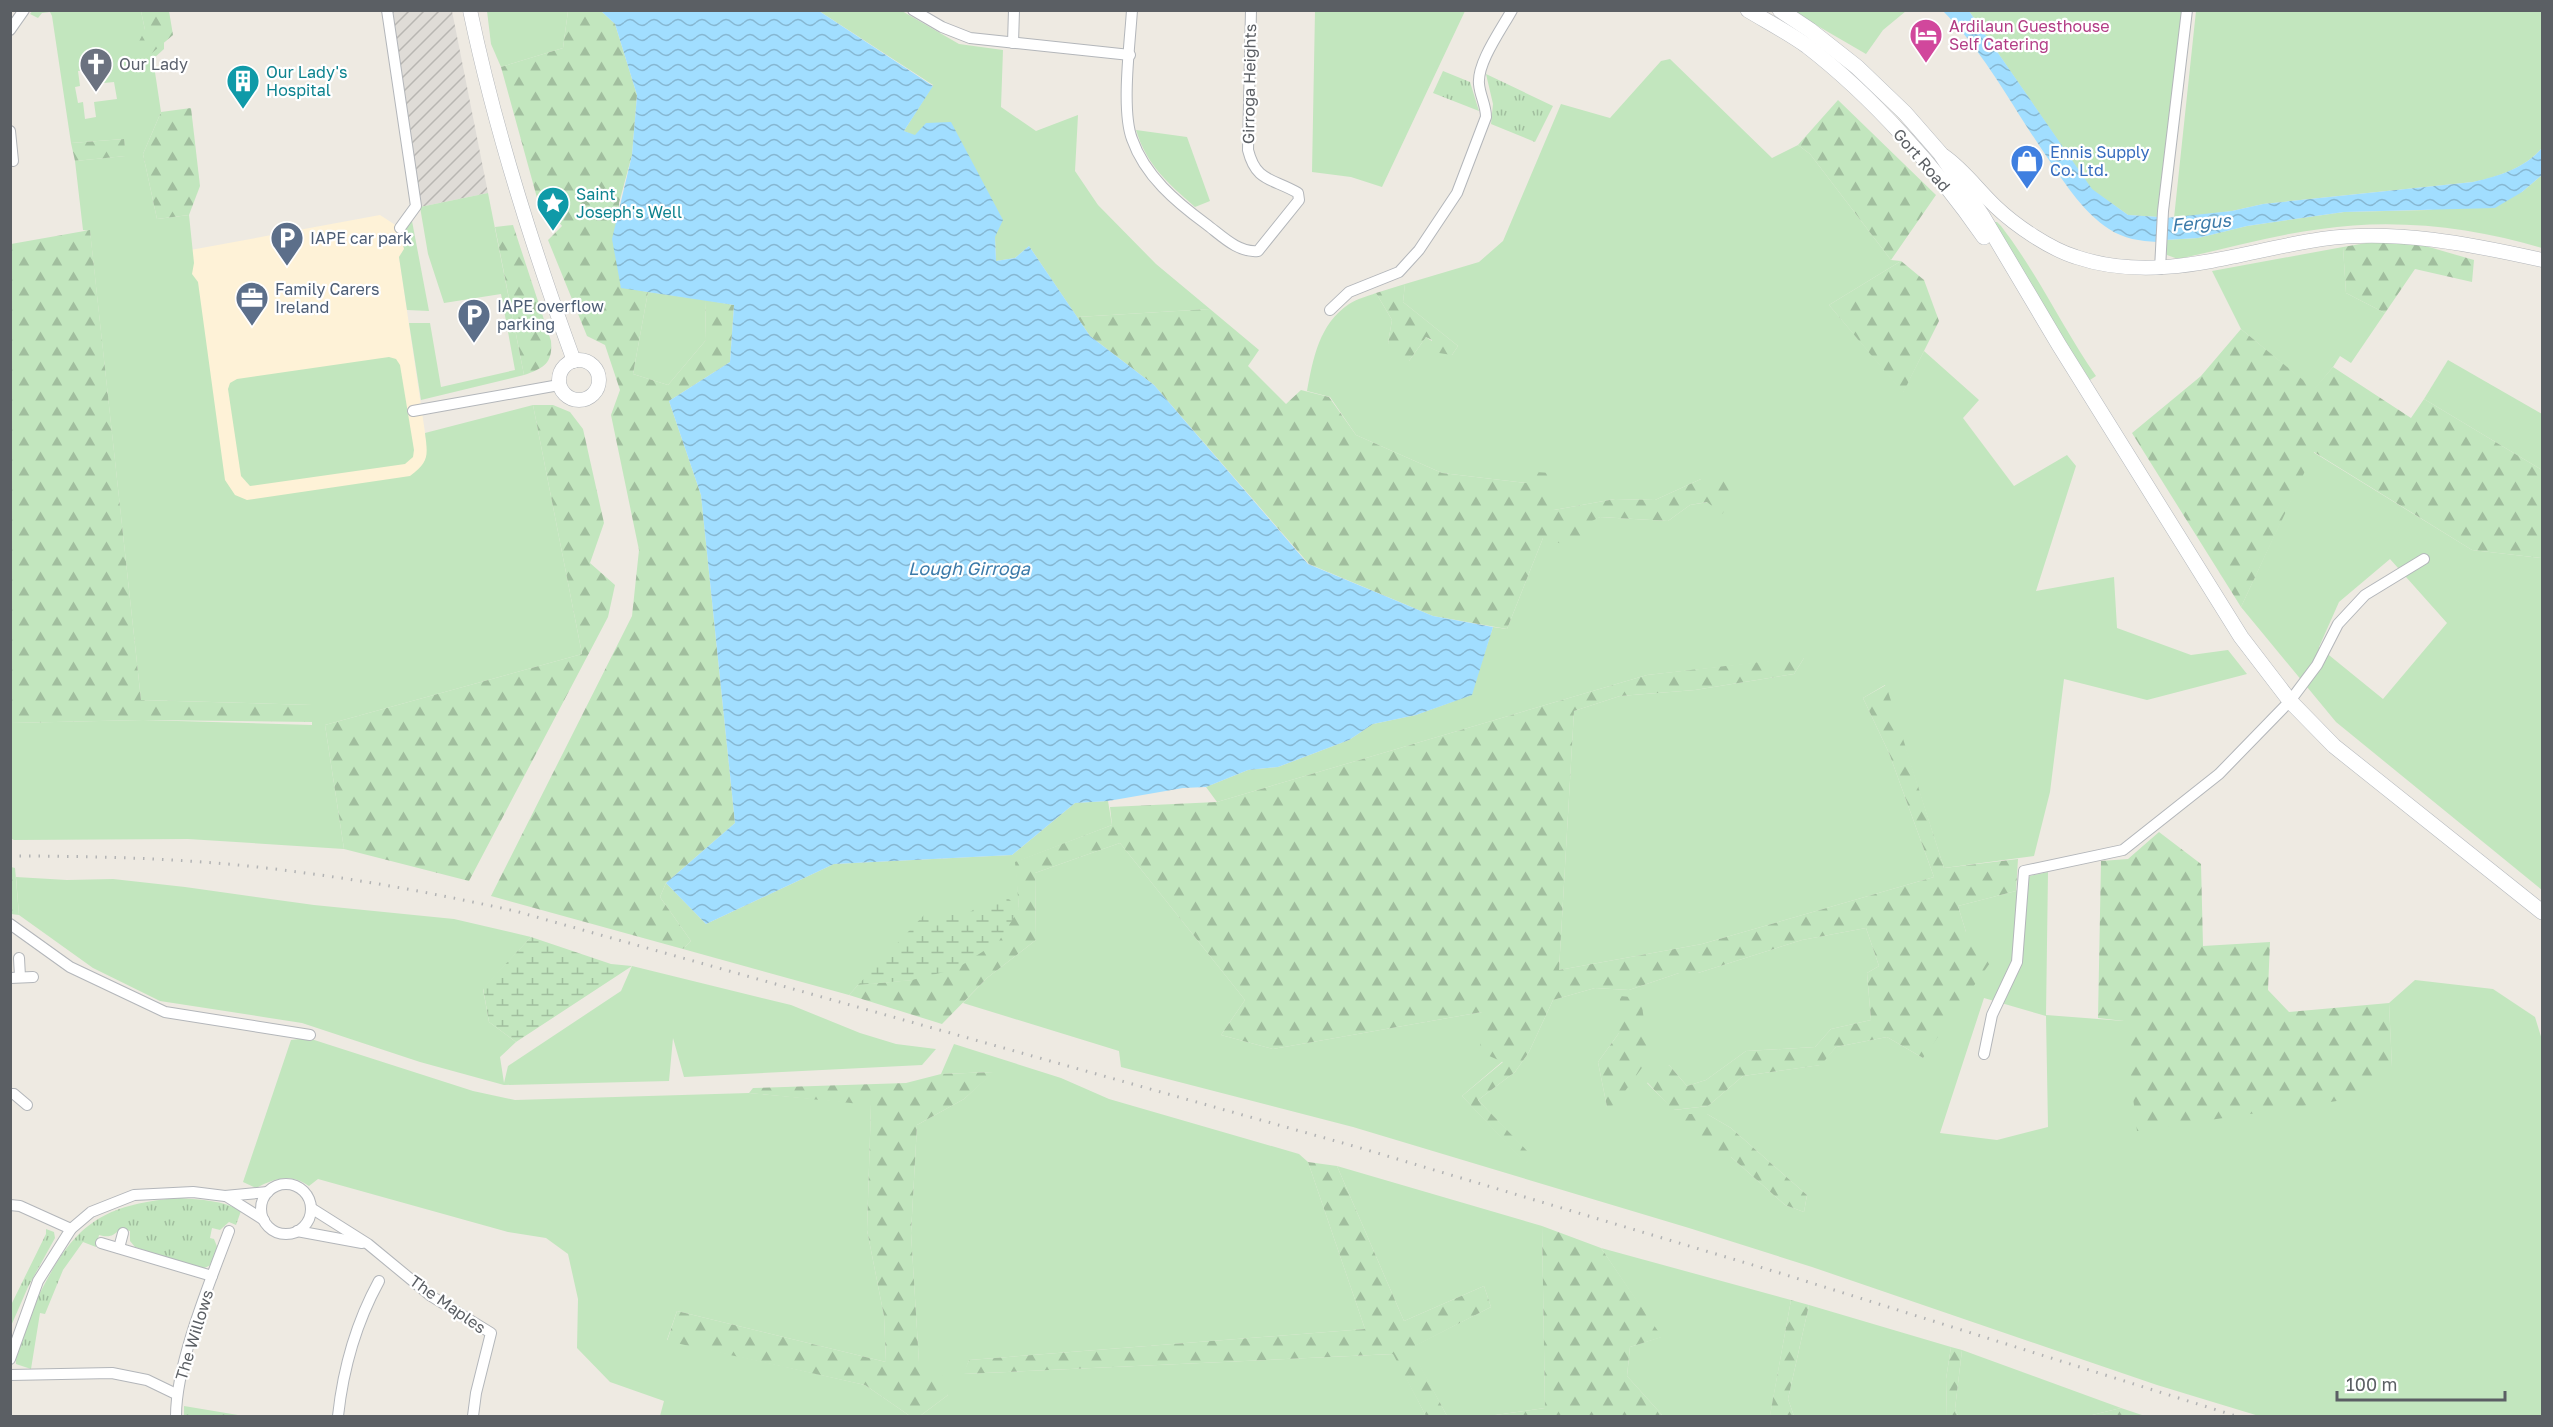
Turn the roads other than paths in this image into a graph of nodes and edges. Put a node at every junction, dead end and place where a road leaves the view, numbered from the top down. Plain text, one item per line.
1 (24, 10) edge
2 (387, 10) edge
3 (470, 10) edge
4 (913, 10) edge
5 (1014, 10) edge
6 (1132, 10) edge
7 (1251, 10) edge
8 (1512, 10) edge
9 (1748, 10) edge
10 (1779, 10) edge
11 (2187, 10) edge
12 (10, 30) edge
13 (1013, 43) junction
14 (1130, 55) junction
15 (10, 131) edge
16 (1940, 153) junction
17 (13, 161) dead end
18 (1997, 208) junction
19 (1979, 220) junction
20 (400, 228) dead end
21 (2542, 260) edge
22 (2160, 269) junction
23 (1330, 310) dead end
24 (574, 361) junction
25 (559, 385) junction
26 (413, 411) dead end
27 (2424, 559) dead end
28 (2290, 701) junction
29 (2542, 912) edge
30 (10, 924) edge
31 (19, 958) dead end
32 (33, 977) dead end
33 (15, 978) edge
34 (310, 1035) dead end
35 (1984, 1054) dead end
36 (10, 1094) edge
37 (27, 1105) dead end
38 (268, 1192) junction
39 (225, 1196) junction
40 (10, 1204) edge
41 (311, 1208) junction
42 (264, 1220) junction
43 (71, 1229) junction
44 (297, 1231) junction
45 (123, 1233) dead end
46 (224, 1234) dead end
47 (101, 1242) dead end
48 (368, 1244) junction
49 (119, 1248) junction
50 (212, 1276) junction
51 (379, 1281) dead end
52 (10, 1359) edge
53 (10, 1375) edge
54 (176, 1394) junction
55 (176, 1416) edge
56 (338, 1416) edge
57 (473, 1416) edge

1 - 12 street
2 - 20 street
3 - 24 street
4 - 13 street
5 - 13 street
6 - 14 street
7 - 14 street, Girroga Heights
8 - 23 street
9 - 19 main road, Gort Road
10 - 16 main road
11 - 22 street
13 - 14 street
15 - 17 street
16 - 18 street
16 - 19 main road
18 - 19 street
18 - 22 street
19 - 28 main road, Gort Road
21 - 22 street
24 - 25 street
24 - 25 street
25 - 26 street
27 - 28 street
28 - 29 main road, Gort Road
28 - 35 street
30 - 34 street
31 - 33 street
32 - 33 street
36 - 37 street
38 - 39 street
38 - 41 street
38 - 42 street
39 - 42 street
39 - 43 street
40 - 43 street
41 - 44 street
41 - 48 street, The Maples
42 - 44 street
43 - 52 street
44 - 48 street, The Maples
45 - 49 street
46 - 50 street, The Willows
47 - 49 street, The Willows
48 - 57 street, The Maples
49 - 50 street, The Willows
50 - 54 street, The Willows
51 - 56 street
53 - 54 street, The Willows
54 - 55 street, The Willows

